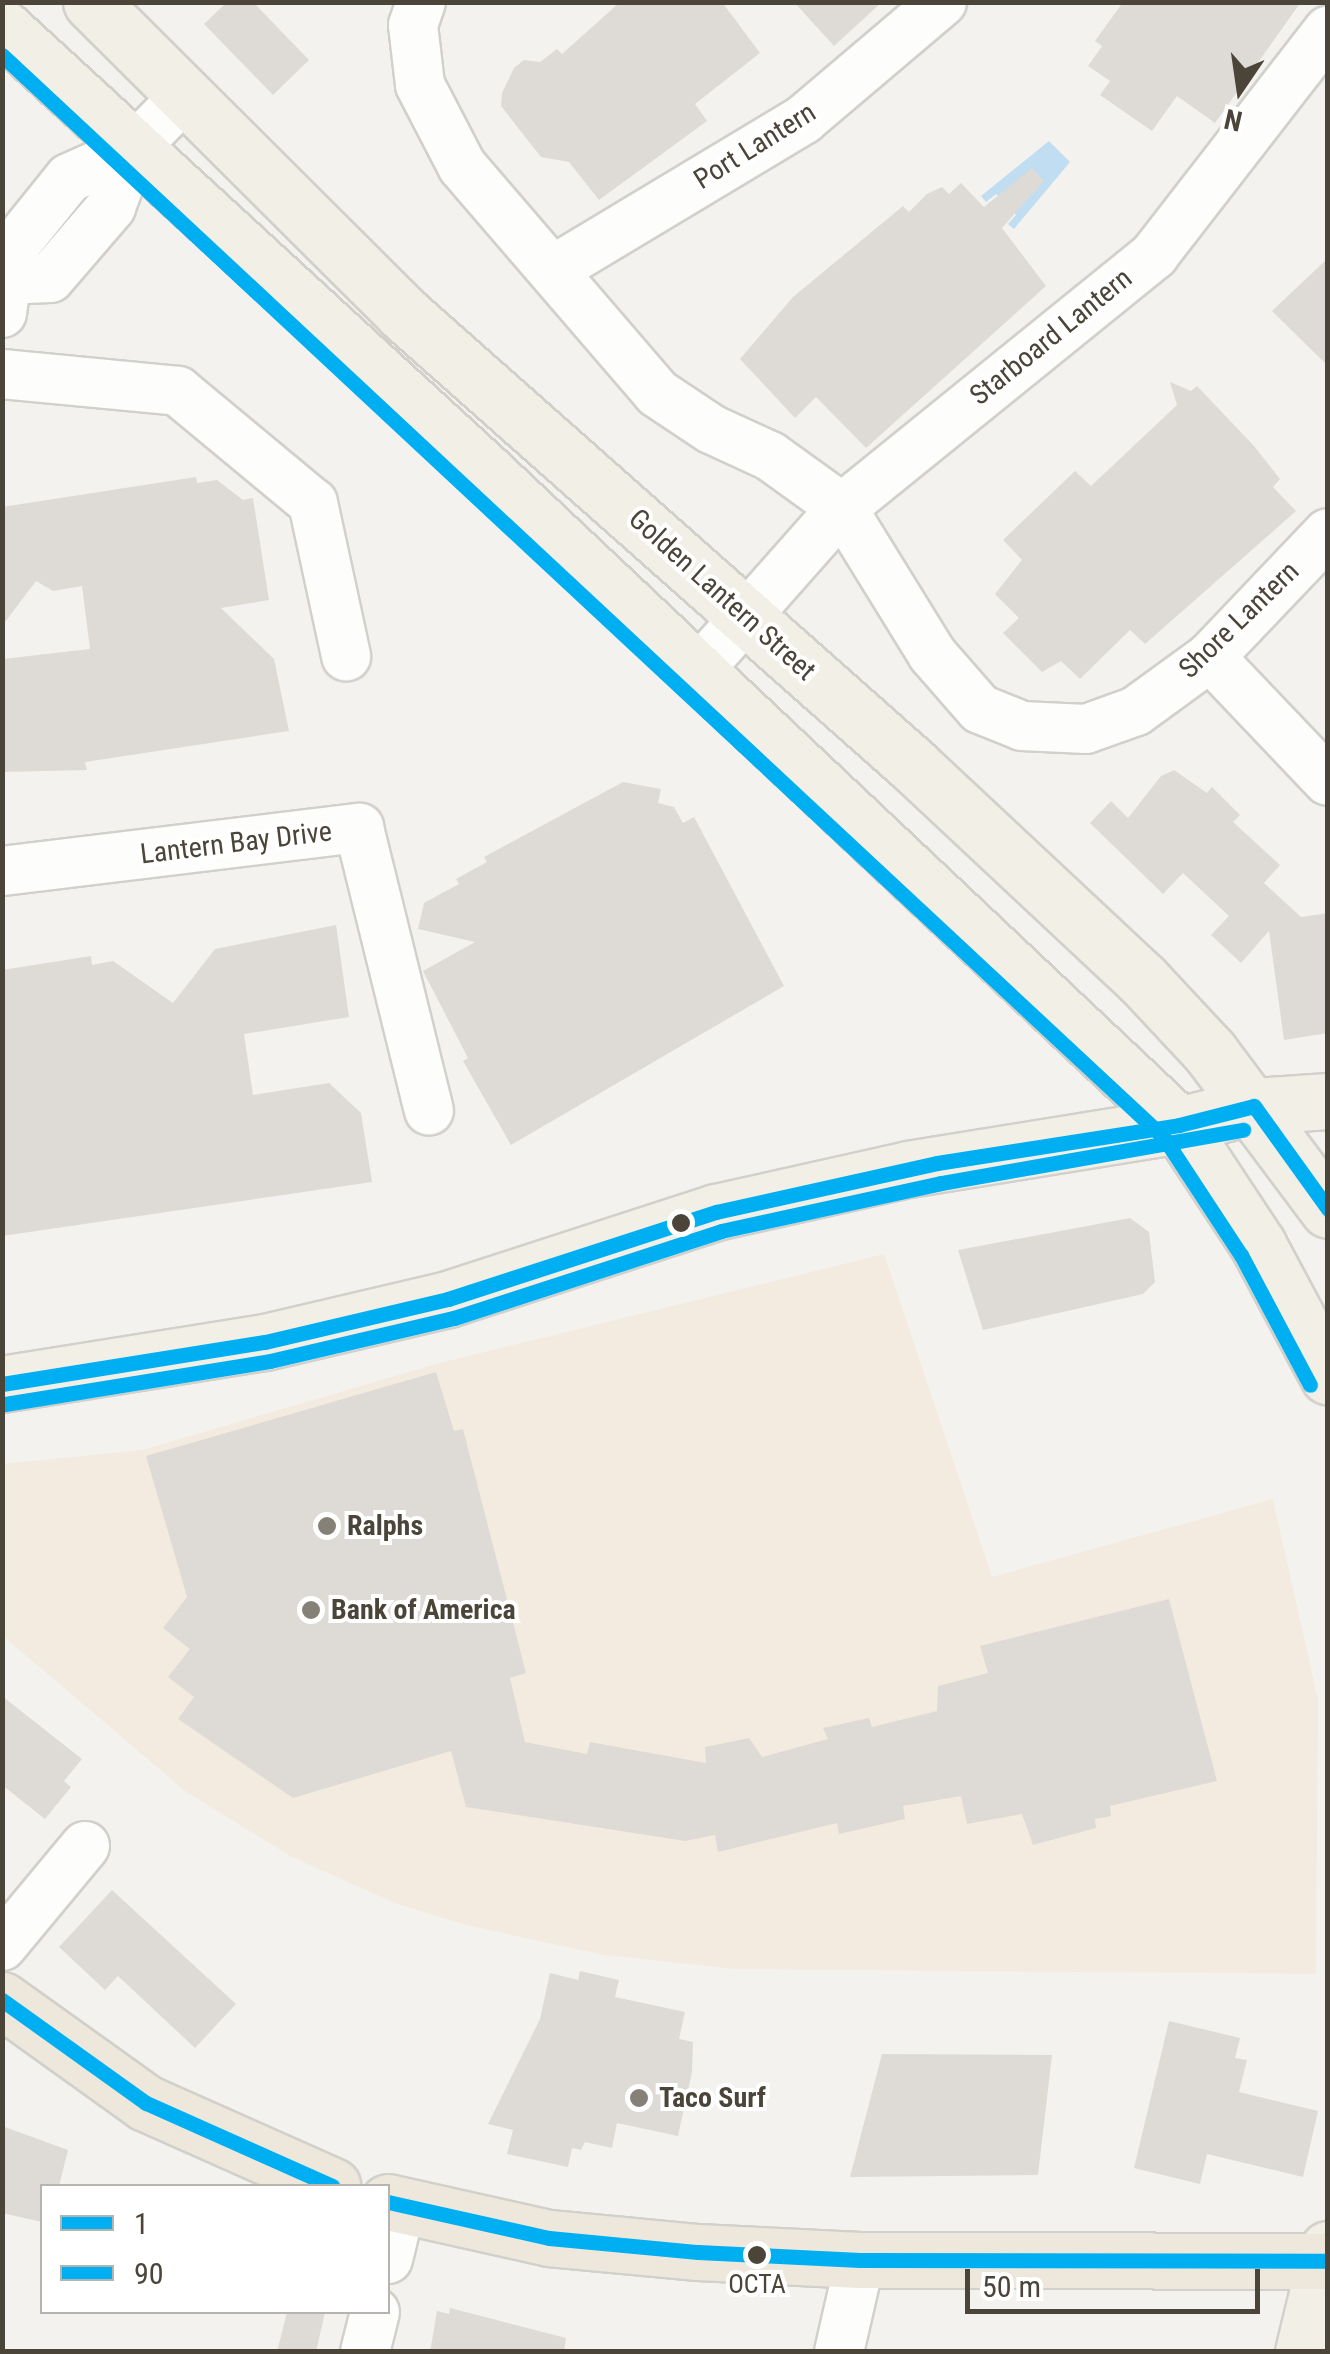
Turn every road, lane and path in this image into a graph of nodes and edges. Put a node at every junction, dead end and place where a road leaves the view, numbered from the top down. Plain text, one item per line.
1 (91, 2) edge
2 (942, 2) edge
3 (417, 14) edge
4 (2, 28) edge
5 (1328, 31) edge
6 (183, 98) junction
7 (132, 150) junction
8 (552, 270) junction
9 (6, 274) edge
10 (2, 374) edge
11 (842, 508) junction
12 (1328, 532) edge
13 (744, 614) junction
14 (346, 656) dead end
15 (1210, 656) junction
16 (695, 674) junction
17 (1328, 782) edge
18 (2, 871) edge
19 (1328, 1100) edge
20 (1254, 1106) junction
21 (429, 1110) dead end
22 (1179, 1125) junction
23 (1311, 1155) edge
24 (1328, 1210) edge
25 (1328, 1376) edge
26 (2, 1384) edge
27 (85, 1846) dead end
28 (2, 1946) edge
29 (2, 2000) edge
30 (327, 2184) edge
31 (394, 2204) edge
32 (390, 2241) edge
33 (1327, 2256) edge
34 (860, 2260) junction
35 (374, 2314) edge
36 (365, 2352) edge
37 (840, 2352) edge
38 (1303, 2352) edge

1 - 6 main road, Golden Lantern Street
2 - 8 street, Port Lantern
3 - 8 street
4 - 7 main road
5 - 11 street, Starboard Lantern
6 - 7 street
6 - 13 main road, Golden Lantern Street
7 - 9 street
7 - 16 main road
8 - 11 street
10 - 14 street
11 - 13 street, Starboard Lantern
11 - 15 street, Shore Lantern
12 - 15 street, Shore Lantern
13 - 16 street, Starboard Lantern
13 - 20 main road, Golden Lantern Street
15 - 17 street
16 - 22 main road
18 - 21 street, Lantern Bay Drive
19 - 20 main road
20 - 22 main road
20 - 23 main road, Golden Lantern Street
22 - 23 main road
22 - 25 main road
22 - 26 main road
23 - 24 main road, Golden Lantern Street
27 - 28 street
29 - 30 highway
31 - 32 street
31 - 34 highway
33 - 34 highway
33 - 38 main road
34 - 37 street
35 - 36 street

